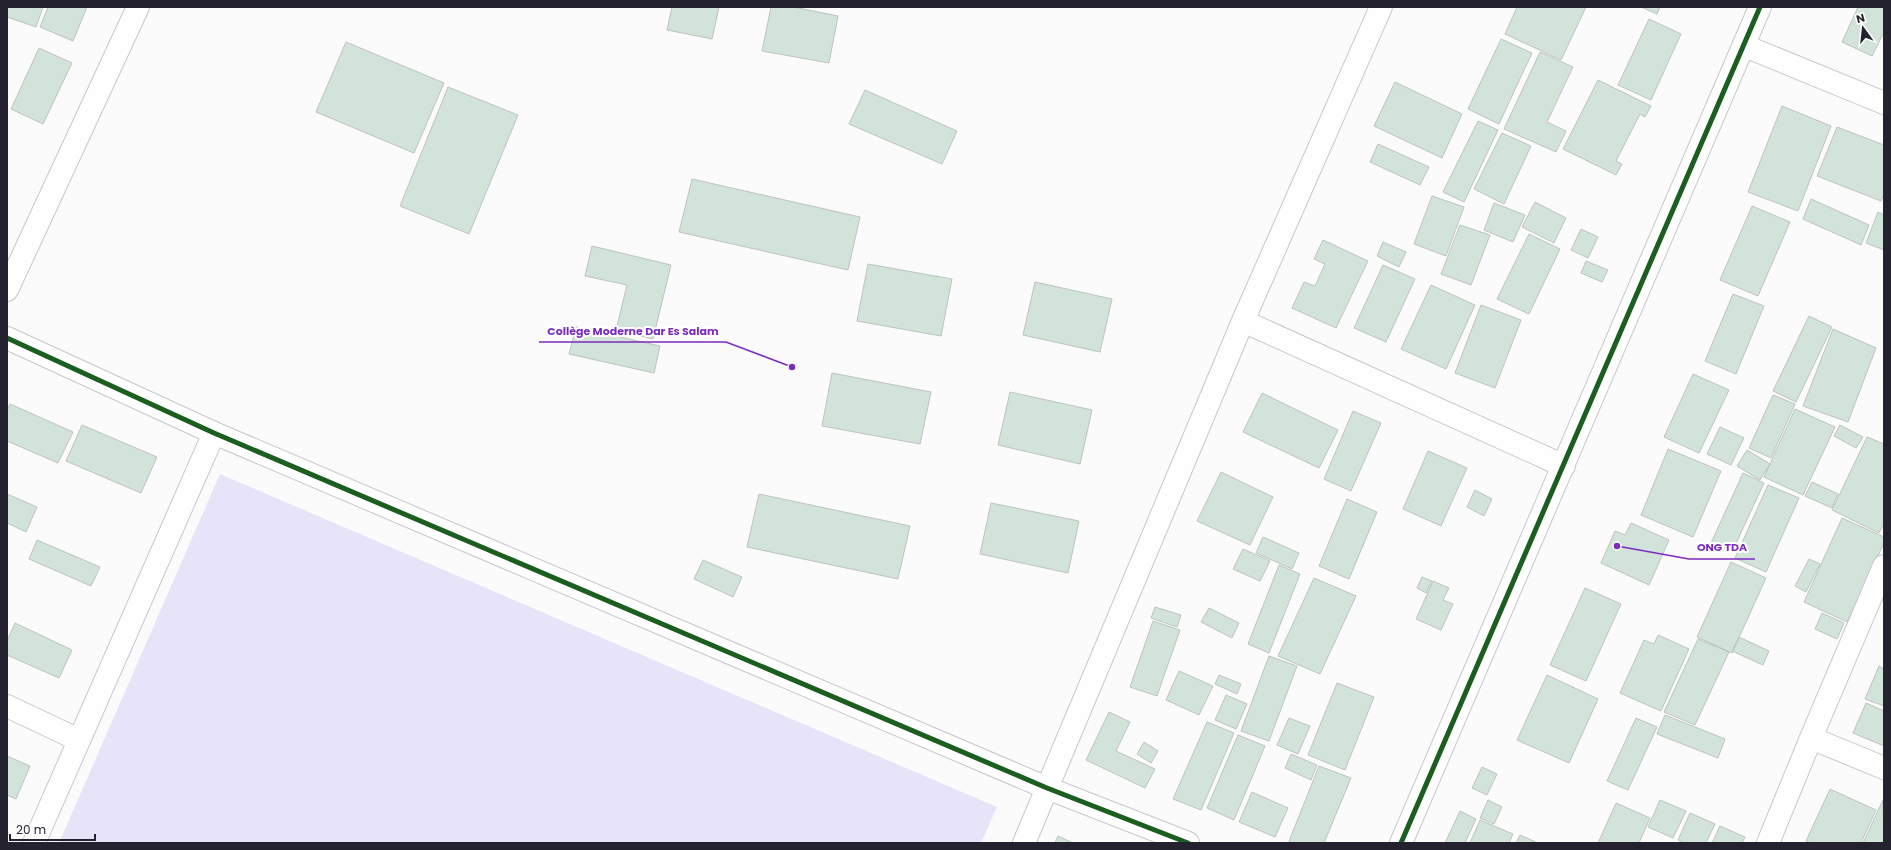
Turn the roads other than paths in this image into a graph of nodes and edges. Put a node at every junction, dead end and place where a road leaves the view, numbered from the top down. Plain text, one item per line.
1 (138, 7) edge
2 (1381, 7) edge
3 (1760, 7) edge
4 (1745, 46) junction
5 (1884, 103) edge
6 (7, 290) edge
7 (1243, 321) junction
8 (7, 338) edge
9 (214, 433) junction
10 (1564, 466) junction
11 (1884, 566) edge
12 (7, 706) edge
13 (1810, 738) junction
14 (79, 740) junction
15 (1884, 768) edge
16 (1048, 788) junction
17 (34, 843) edge
18 (1024, 843) edge
19 (1188, 843) edge
20 (1401, 843) edge
21 (1768, 843) edge

1 - 6 street
2 - 7 street
3 - 4 street
4 - 5 street
4 - 10 street
7 - 10 street
7 - 16 street
8 - 9 street
9 - 14 street
9 - 16 street
10 - 20 street
11 - 13 street
12 - 14 street
13 - 15 street
13 - 21 street
14 - 17 street
16 - 18 street
16 - 19 street

